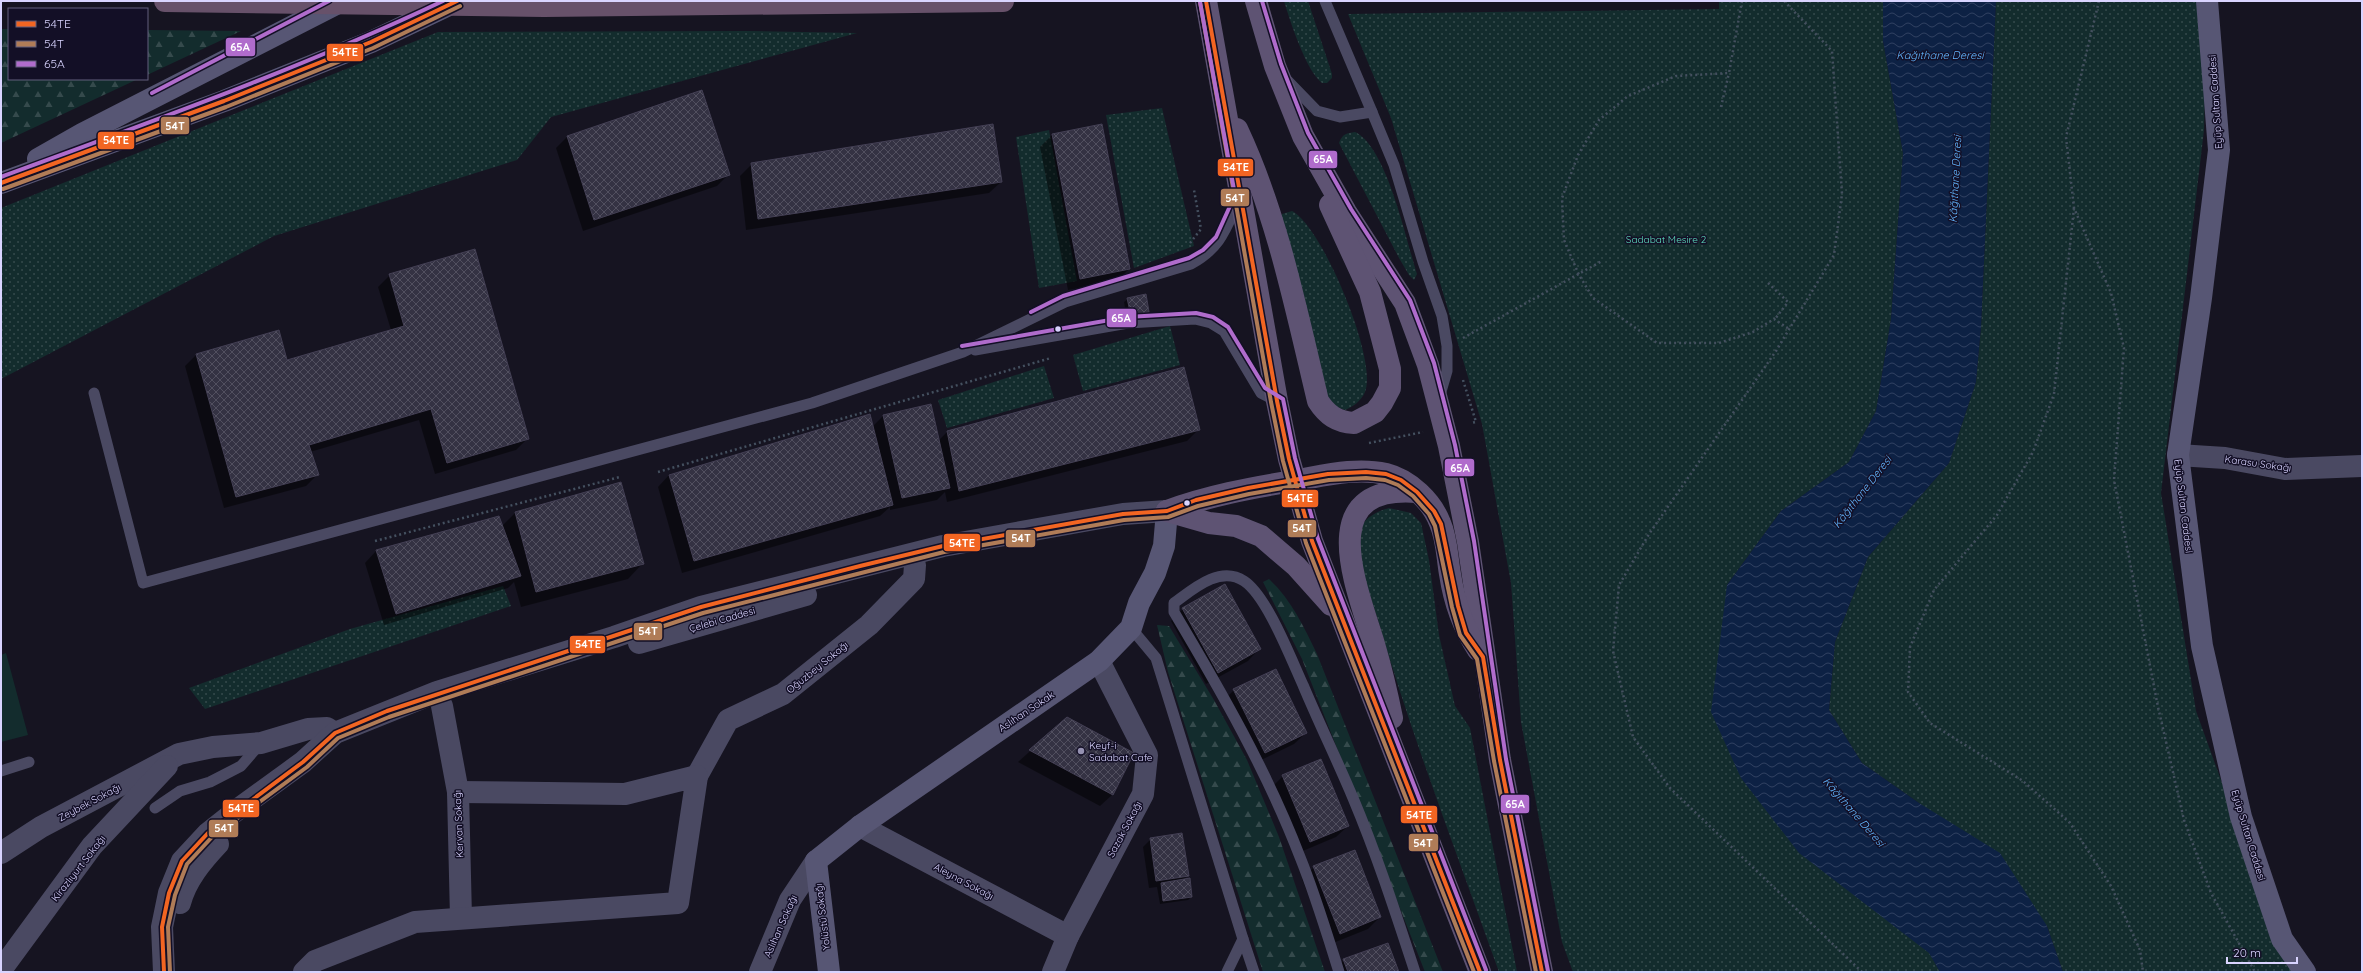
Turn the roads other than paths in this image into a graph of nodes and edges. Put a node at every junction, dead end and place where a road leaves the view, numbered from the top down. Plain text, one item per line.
1 (165, 1) edge
2 (342, 1) edge
3 (457, 1) edge
4 (1003, 1) edge
5 (1206, 1) edge
6 (1256, 1) edge
7 (1325, 1) edge
8 (2207, 1) edge
9 (1275, 66) junction
10 (1226, 104) junction
11 (1372, 112) junction
12 (1303, 136) junction
13 (4, 181) edge
14 (1241, 196) junction
15 (963, 352) junction
16 (94, 393) dead end
17 (1277, 401) junction
18 (1438, 403) junction
19 (2178, 454) junction
20 (2362, 466) edge
21 (1295, 480) junction
22 (1417, 492) junction
23 (1167, 511) junction
24 (913, 559) junction
25 (1339, 614) junction
26 (1131, 628) junction
27 (1483, 657) junction
28 (1100, 661) junction
29 (440, 699) junction
30 (340, 739) junction
31 (261, 743) junction
32 (179, 754) junction
33 (1398, 760) junction
34 (29, 762) dead end
35 (1, 771) edge
36 (697, 776) junction
37 (458, 792) junction
38 (155, 808) dead end
39 (860, 826) junction
40 (1, 853) edge
41 (816, 861) junction
42 (461, 918) junction
43 (1068, 936) junction
44 (1243, 939) junction
45 (1, 970) edge
46 (164, 972) edge
47 (176, 972) edge
48 (304, 972) edge
49 (760, 972) edge
50 (829, 972) edge
51 (1053, 972) edge
52 (1228, 972) edge
53 (1254, 972) edge
54 (1339, 972) edge
55 (1414, 972) edge
56 (1480, 972) edge
57 (1542, 972) edge
58 (2305, 972) edge

1 - 4 highway, bridge
2 - 13 main road
3 - 13 main road
5 - 10 main road
6 - 9 main road
7 - 11 lane
8 - 19 main road, Eyüp Sultan Caddesi
9 - 11 lane
9 - 12 main road
10 - 12 main road
10 - 14 main road
11 - 18 lane
12 - 18 main road
14 - 15 lane
14 - 17 main road
15 - 16 lane
15 - 17 lane
17 - 21 main road
18 - 27 main road
19 - 20 street, Karasu Sokağı
19 - 58 main road, Eyüp Sultan Caddesi
21 - 22 main road
21 - 23 main road
21 - 25 main road
22 - 27 main road
22 - 33 main road
23 - 24 street, Çelebi Caddesi
23 - 25 main road
23 - 26 main road, Aslıhan Sokak
24 - 29 street, Çelebi Caddesi
24 - 36 street, Oğuzbey Sokağı
25 - 33 main road
26 - 28 main road, Aslıhan Sokak
26 - 44 lane
27 - 57 main road
28 - 39 main road, Aslıhan Sokak
28 - 43 street, Sazak Sokağı
29 - 30 street, Çelebi Caddesi
29 - 37 street, Kervan Sokağı
30 - 31 street, Zeybek Sokağı
30 - 46 street, Çelebi Caddesi
30 - 47 street, Çelebi Caddesi
31 - 32 street, Zeybek Sokağı
31 - 38 lane
32 - 40 street, Zeybek Sokağı
32 - 45 street, Kirazlıyurt Sokağı
33 - 56 main road
34 - 35 lane
36 - 37 street
36 - 42 street
37 - 42 street, Kervan Sokağı
39 - 41 main road, Aslıhan Sokak
39 - 43 street, Aleyna Sokağı
41 - 49 street, Aslıhan Sokağı
41 - 50 main road, Yolüstü Sokağı
42 - 48 street
43 - 51 street, Sazak Sokağı
44 - 52 lane
44 - 53 lane
54 - 55 lane

